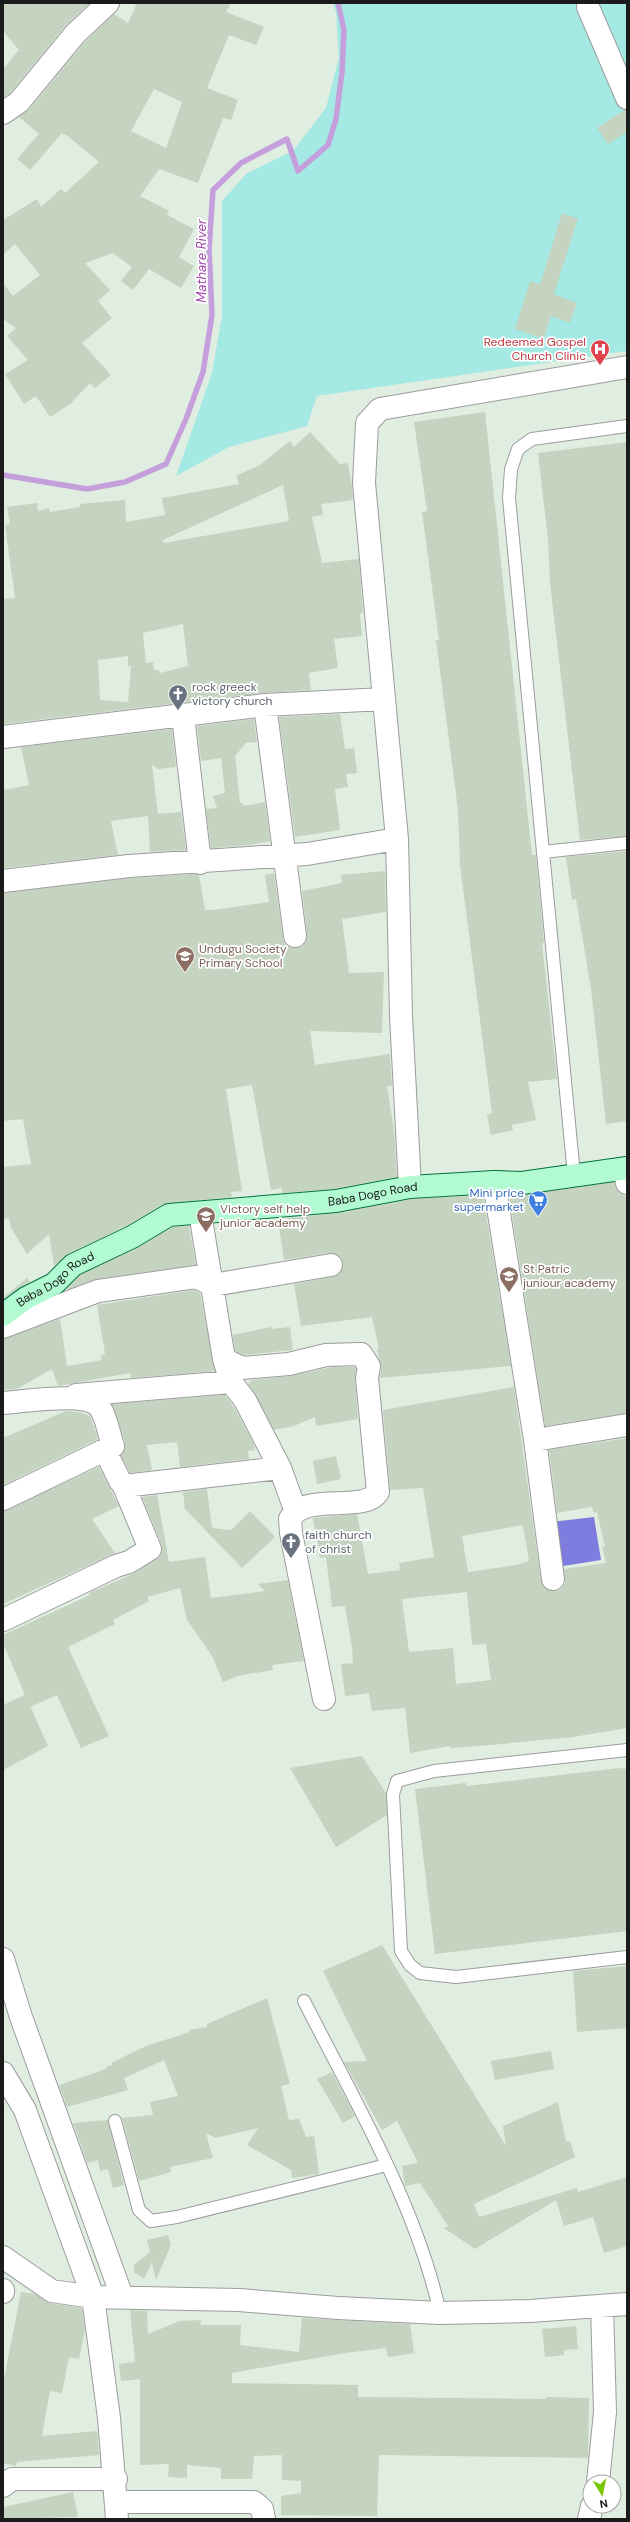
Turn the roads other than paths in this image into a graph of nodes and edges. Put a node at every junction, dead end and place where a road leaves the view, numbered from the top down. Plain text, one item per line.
1 (108, 3) edge
2 (588, 7) dead end
3 (627, 98) edge
4 (3, 113) edge
5 (627, 367) edge
6 (627, 426) edge
7 (384, 699) junction
8 (265, 705) junction
9 (183, 716) junction
10 (3, 737) edge
11 (397, 839) junction
12 (627, 842) edge
13 (543, 852) junction
14 (286, 856) junction
15 (200, 863) junction
16 (3, 881) edge
17 (295, 936) dead end
18 (626, 1173) edge
19 (574, 1174) junction
20 (494, 1182) junction
21 (410, 1187) junction
22 (200, 1213) junction
23 (331, 1265) dead end
24 (214, 1285) junction
25 (3, 1315) edge
26 (3, 1327) edge
27 (224, 1359) junction
28 (231, 1382) junction
29 (48, 1398) junction
30 (3, 1403) edge
31 (627, 1425) edge
32 (535, 1440) junction
33 (112, 1446) junction
34 (280, 1468) junction
35 (124, 1486) junction
36 (3, 1499) edge
37 (296, 1512) junction
38 (553, 1579) dead end
39 (3, 1620) edge
40 (324, 1699) dead end
41 (627, 1750) edge
42 (627, 1958) edge
43 (3, 1959) edge
44 (304, 2001) dead end
45 (3, 2073) edge
46 (115, 2120) dead end
47 (387, 2165) junction
48 (3, 2257) edge
49 (120, 2291) dead end
50 (93, 2297) junction
51 (627, 2304) edge
52 (602, 2306) junction
53 (440, 2312) junction
54 (599, 2474) edge
55 (116, 2479) junction
56 (3, 2486) edge
57 (117, 2510) edge
58 (264, 2519) edge

1 - 4 street
2 - 3 street
5 - 7 street
6 - 13 lane
7 - 8 street
7 - 11 street
8 - 9 street
8 - 14 street
9 - 10 street
9 - 15 street
11 - 14 street
11 - 21 street
12 - 13 lane
13 - 19 lane
14 - 15 street
14 - 17 street
15 - 16 street
18 - 19 street, Baba Dogo Road
19 - 20 street, Baba Dogo Road
20 - 21 street, Baba Dogo Road
20 - 32 street
21 - 22 street, Baba Dogo Road
22 - 24 street
22 - 25 street, Baba Dogo Road
23 - 24 street
24 - 26 street
24 - 27 street
27 - 28 street
27 - 37 street
28 - 29 street
28 - 34 street
29 - 30 street
29 - 33 street
31 - 32 street
32 - 38 street
33 - 35 street
33 - 36 street
34 - 35 street
34 - 37 street
35 - 39 street
37 - 40 street
41 - 42 lane
43 - 49 street
44 - 47 lane
45 - 50 street
46 - 47 lane
47 - 53 lane
48 - 50 street
50 - 53 street
50 - 55 street
51 - 52 street
52 - 53 street
52 - 54 street
55 - 56 street
55 - 57 street
57 - 58 street

